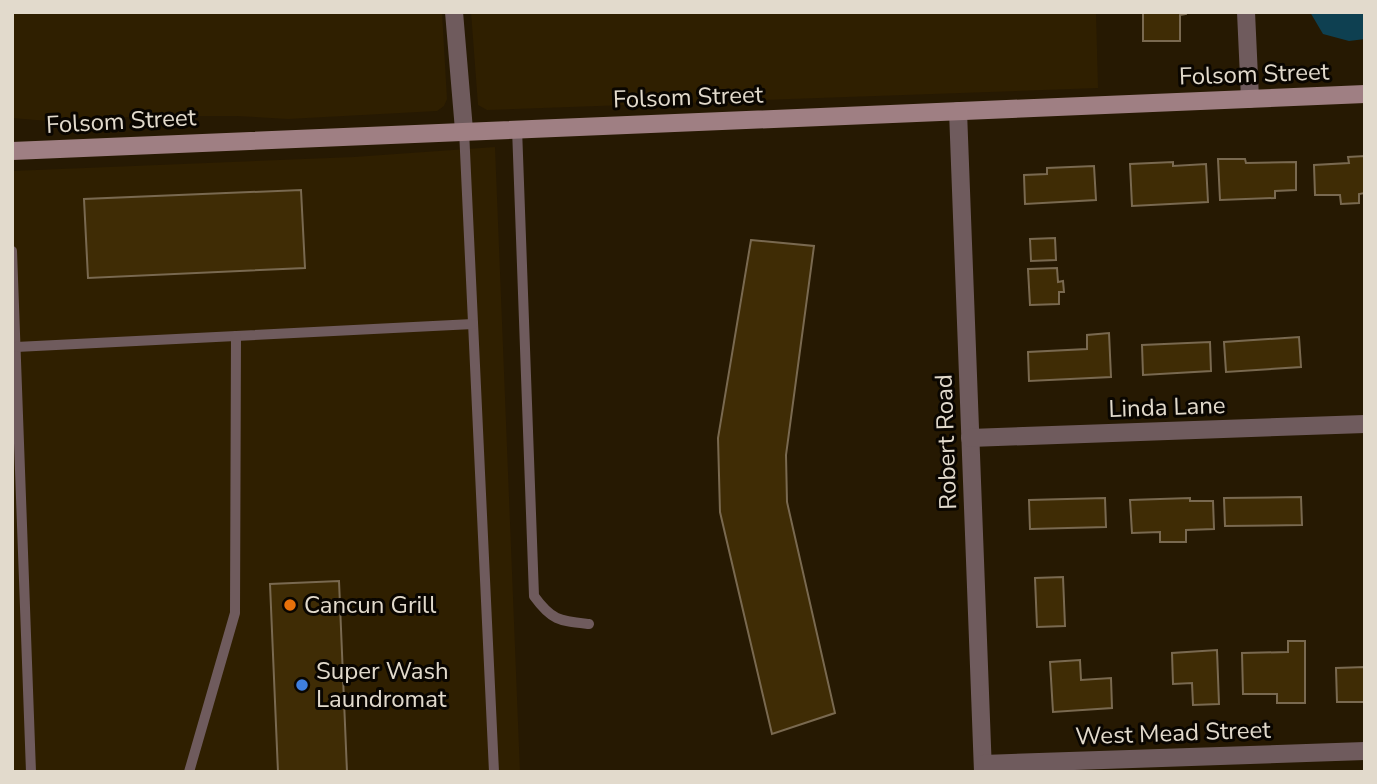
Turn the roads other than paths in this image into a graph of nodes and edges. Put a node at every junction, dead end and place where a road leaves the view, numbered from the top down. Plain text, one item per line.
1 (454, 12) edge
2 (1246, 12) edge
3 (1365, 94) edge
4 (1250, 99) junction
5 (958, 111) junction
6 (517, 128) junction
7 (464, 130) junction
8 (12, 151) edge
9 (12, 251) edge
10 (474, 324) junction
11 (236, 336) junction
12 (16, 347) junction
13 (1365, 424) edge
14 (16, 425) edge
15 (970, 438) junction
16 (589, 624) dead end
17 (1365, 751) edge
18 (983, 768) edge
19 (31, 772) edge
20 (189, 772) edge
21 (494, 772) edge

1 - 7 street
2 - 4 street
3 - 4 street, Folsom Street
4 - 5 street, Folsom Street
5 - 6 street, Folsom Street
5 - 15 street, Robert Road
6 - 7 street, Folsom Street
6 - 16 lane
7 - 8 street, Folsom Street
7 - 10 lane
9 - 12 lane
10 - 11 lane
10 - 21 lane
11 - 12 lane
11 - 20 lane
12 - 14 lane
13 - 15 street, Linda Lane
14 - 19 lane
15 - 18 street, Robert Road
17 - 18 street, West Mead Street

